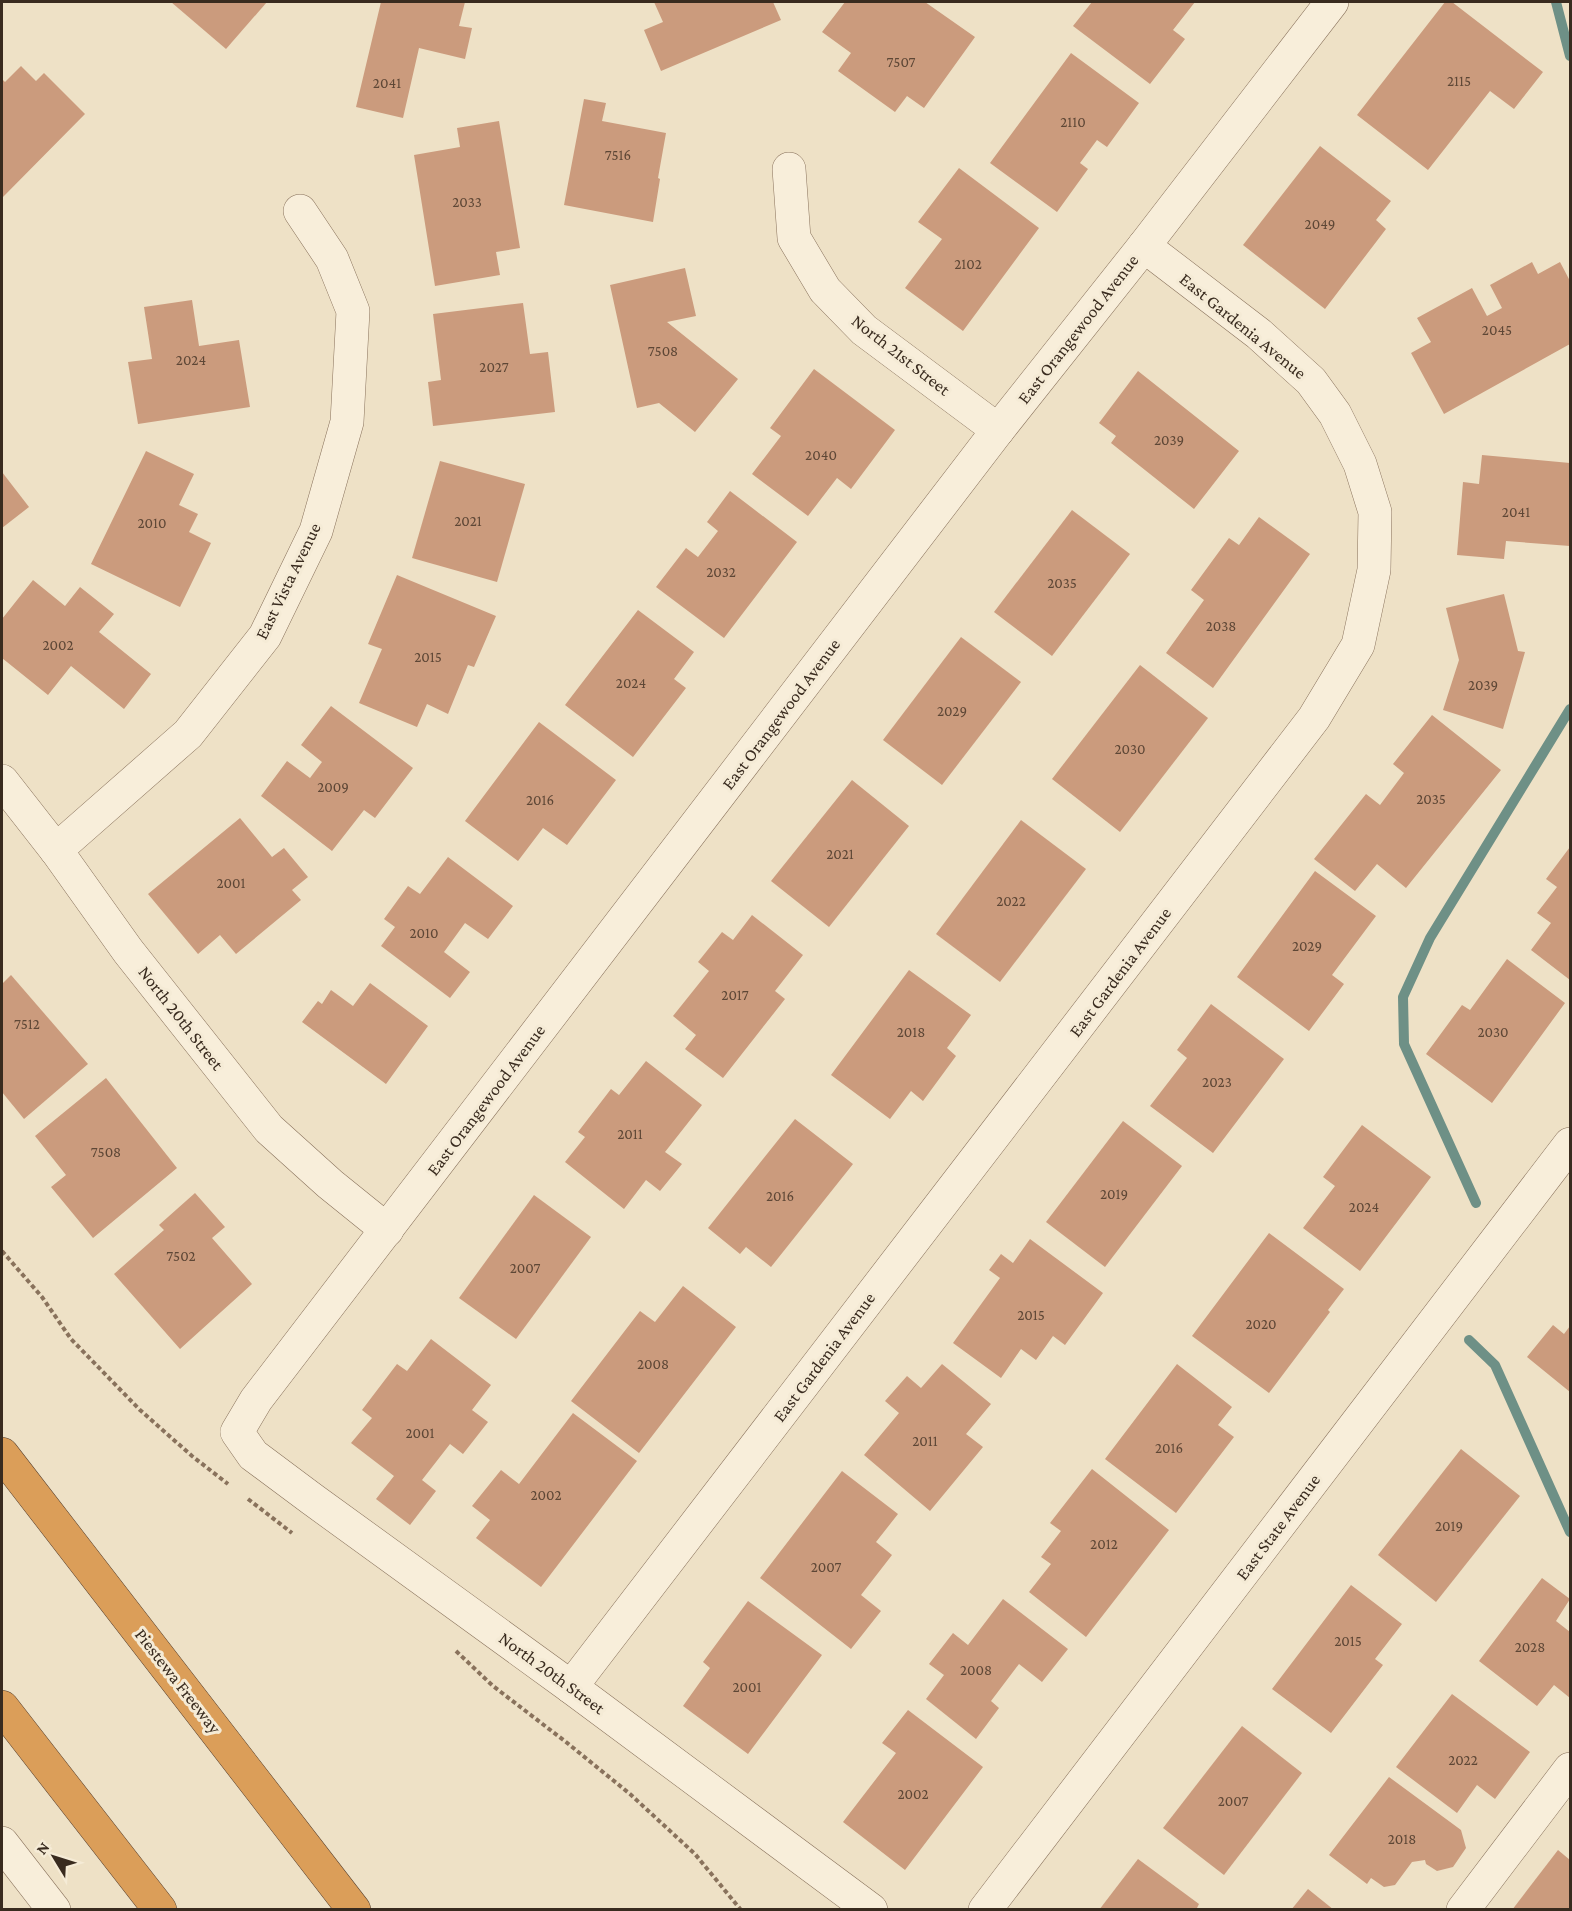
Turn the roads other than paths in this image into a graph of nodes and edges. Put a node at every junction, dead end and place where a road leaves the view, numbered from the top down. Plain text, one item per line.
1 (1332, 2) edge
2 (789, 170) dead end
3 (300, 211) dead end
4 (1144, 246) junction
5 (998, 430) junction
6 (2, 781) edge
7 (56, 850) junction
8 (1570, 1144) edge
9 (387, 1230) junction
10 (237, 1432) joint
11 (2, 1454) edge
12 (571, 1687) junction
13 (2, 1707) edge
14 (1570, 1769) edge
15 (2, 1843) edge
16 (54, 1910) edge
17 (160, 1910) edge
18 (354, 1910) edge
19 (871, 1910) edge
20 (985, 1910) edge
21 (1463, 1910) edge

1 - 4 street, East Orangewood Avenue
2 - 5 street, North 21st Street
3 - 7 street, East Vista Avenue
4 - 5 street, East Orangewood Avenue
4 - 12 street, East Gardenia Avenue
5 - 9 street, East Orangewood Avenue
6 - 7 street, North 20th Street
7 - 9 street, North 20th Street
8 - 20 street, East State Avenue
9 - 10 street, East Orangewood Avenue
10 - 12 street, North 20th Street
11 - 18 highway, Piestewa Freeway
12 - 19 street, North 20th Street
13 - 17 highway
14 - 21 street
15 - 16 street

